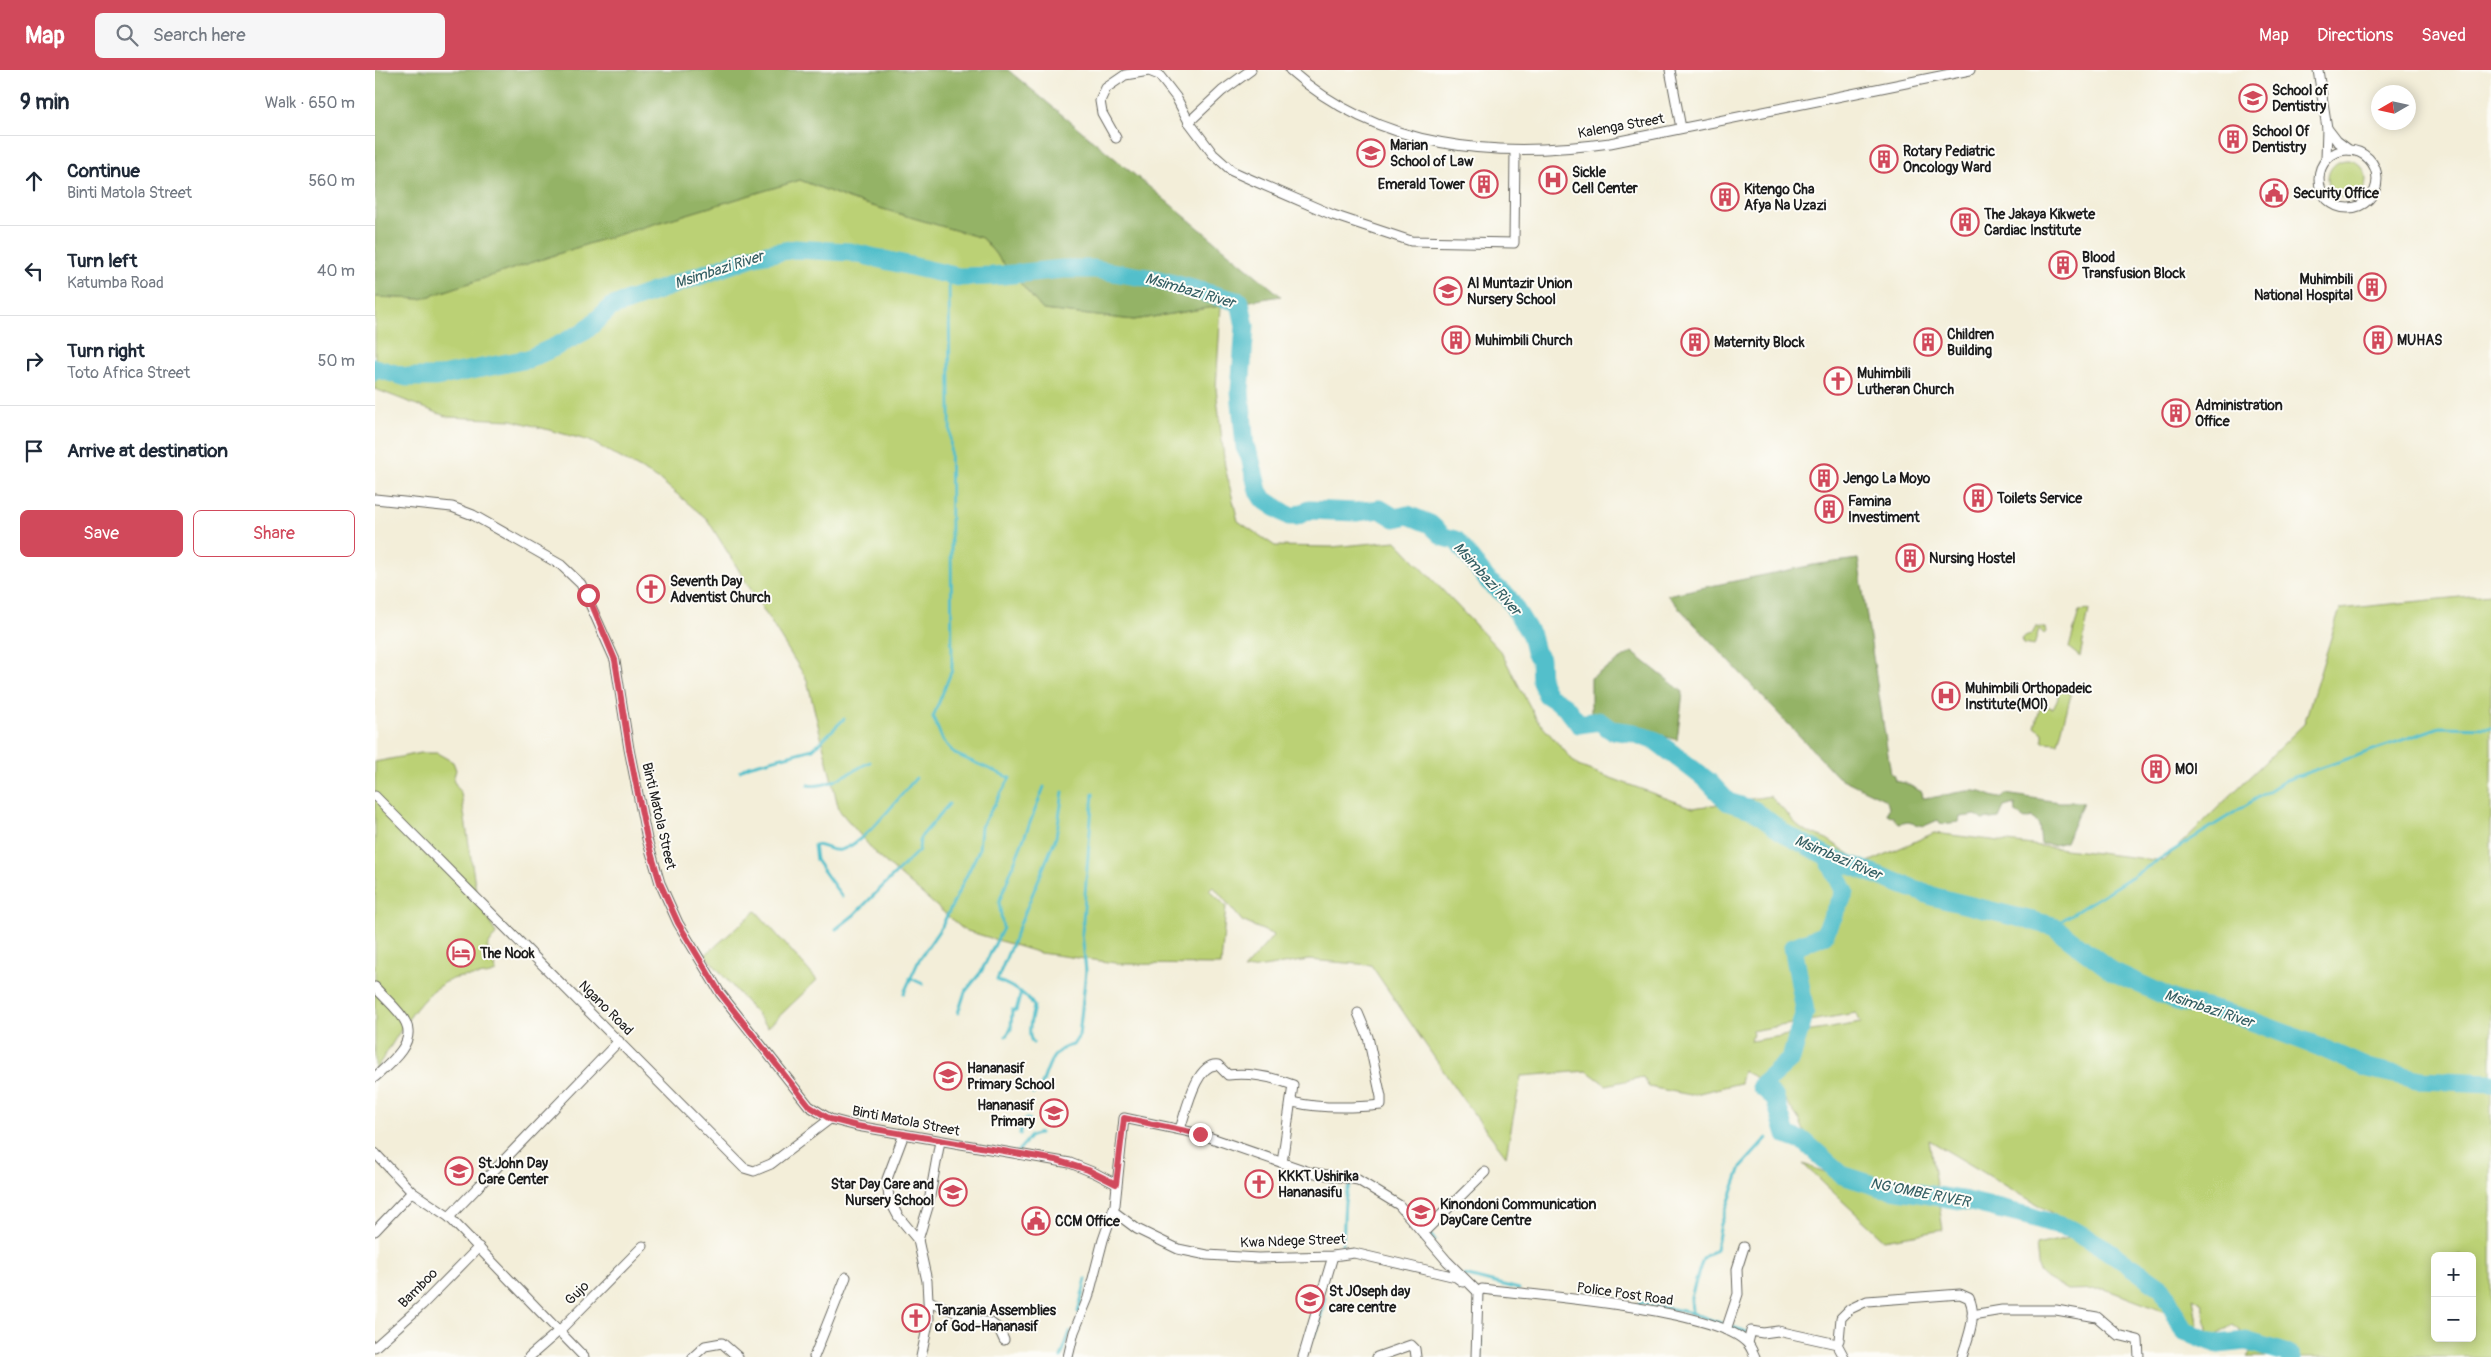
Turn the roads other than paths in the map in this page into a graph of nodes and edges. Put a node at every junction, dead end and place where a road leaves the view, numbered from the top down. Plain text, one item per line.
1 (1251, 70) edge
2 (1290, 70) edge
3 (1670, 70) edge
4 (1970, 70) edge
5 (2318, 70) edge
6 (1189, 122) junction
7 (1681, 128) junction
8 (2327, 128) junction
9 (1116, 138) dead end
10 (2349, 150) junction
11 (1515, 151) junction
12 (2326, 159) junction
13 (375, 499) edge
14 (375, 796) edge
15 (375, 987) edge
16 (1358, 1013) dead end
17 (619, 1041) junction
18 (375, 1077) edge
19 (1292, 1102) junction
20 (830, 1119) junction
21 (1180, 1129) junction
22 (904, 1134) junction
23 (939, 1141) junction
24 (375, 1153) edge
25 (1282, 1163) junction
26 (1485, 1172) dead end
27 (1116, 1184) junction
28 (412, 1192) junction
29 (1113, 1211) junction
30 (449, 1217) junction
31 (375, 1231) edge
32 (1424, 1232) junction
33 (919, 1240) junction
34 (643, 1246) dead end
35 (479, 1247) junction
36 (1744, 1247) dead end
37 (1333, 1256) junction
38 (846, 1277) dead end
39 (1477, 1292) junction
40 (929, 1301) junction
41 (1972, 1315) junction
42 (560, 1330) junction
43 (1726, 1330) junction
44 (1003, 1340) dead end
45 (1748, 1343) junction
46 (1837, 1344) junction
47 (375, 1347) edge
48 (1307, 1356) edge
49 (529, 1357) edge
50 (584, 1357) edge
51 (693, 1357) edge
52 (738, 1357) edge
53 (814, 1357) edge
54 (921, 1357) edge
55 (1068, 1357) edge
56 (1377, 1357) edge
57 (1416, 1357) edge
58 (1476, 1357) edge
59 (1755, 1357) edge
60 (1844, 1357) edge
61 (1962, 1357) edge
62 (2139, 1357) edge

1 - 6 street
2 - 11 street, Kalenga Street
3 - 7 street
4 - 7 street, Kalenga Street
5 - 8 street
6 - 9 street
6 - 11 street
7 - 11 street, Kalenga Street
8 - 10 street
8 - 12 street
10 - 12 street
10 - 12 street
13 - 20 street, Binti Matola Street
14 - 17 street, Ngano Road
15 - 18 street
16 - 19 street
17 - 20 street, Ngano Road
17 - 30 street
19 - 21 street
19 - 25 street
20 - 22 street, Binti Matola Street
21 - 25 street
21 - 27 street
22 - 23 street, Binti Matola Street
22 - 33 street
23 - 27 street, Binti Matola Street
23 - 33 street
24 - 28 street
25 - 32 street
26 - 32 street
27 - 29 street
28 - 30 street
28 - 31 street
29 - 37 street, Kwa Ndege Street
29 - 55 street
30 - 35 street
32 - 39 street
33 - 40 street
34 - 42 street, Gujo
35 - 42 street
35 - 47 street, Bamboo
36 - 43 street
37 - 39 street, Kwa Ndege Street
37 - 48 street
38 - 53 street
39 - 43 street, Police Post Road
39 - 58 street
40 - 44 street
40 - 54 street
41 - 46 street
41 - 61 street
41 - 62 street
42 - 49 street, Gujo
42 - 50 street
43 - 45 street, Police Post Road
45 - 46 street
45 - 59 street
46 - 60 street
51 - 52 street
56 - 57 street

